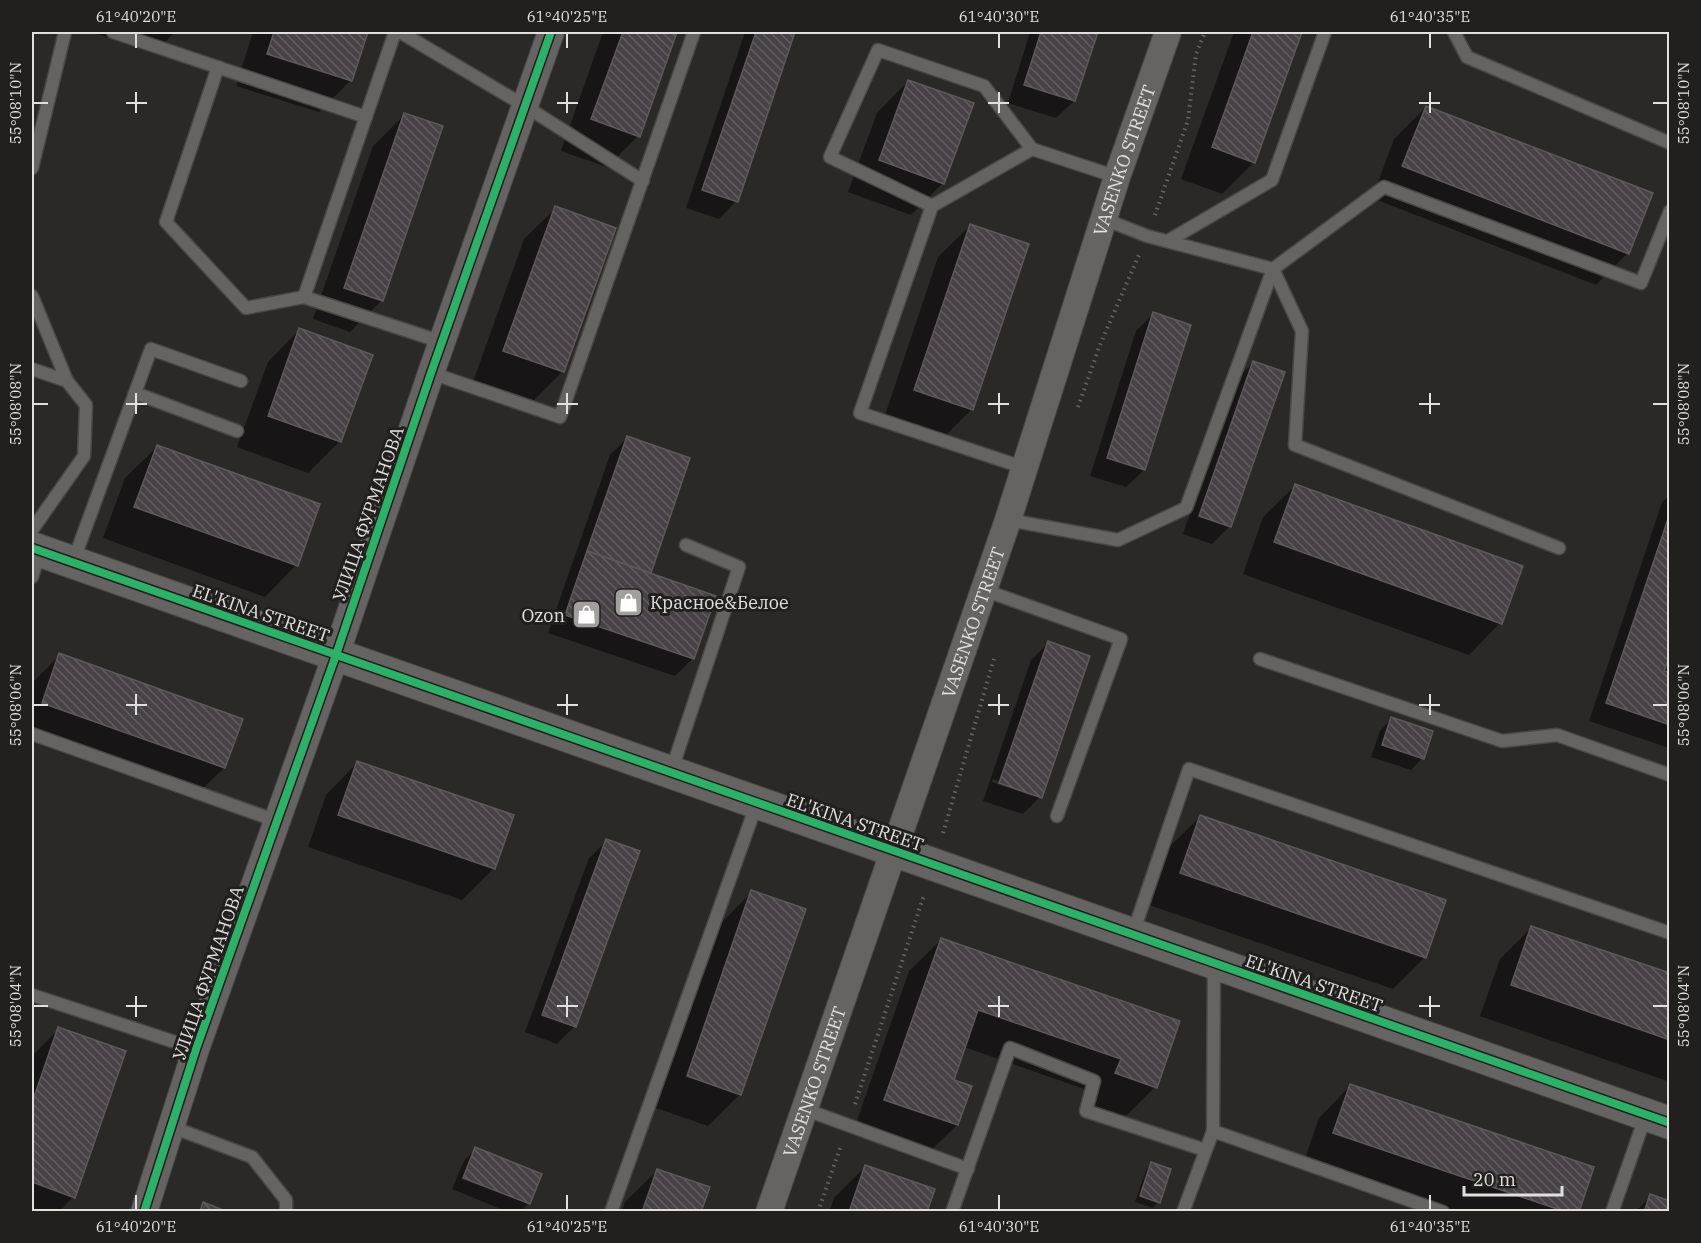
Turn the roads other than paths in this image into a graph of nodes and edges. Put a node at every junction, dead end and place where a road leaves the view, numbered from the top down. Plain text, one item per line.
1 (65, 32) edge
2 (112, 32) edge
3 (395, 32) edge
4 (400, 32) edge
5 (551, 32) edge
6 (694, 32) edge
7 (1168, 32) edge
8 (1325, 32) edge
9 (1454, 32) edge
10 (219, 67) junction
11 (525, 106) junction
12 (366, 117) junction
13 (1670, 143) edge
14 (1032, 149) junction
15 (32, 168) edge
16 (1117, 177) junction
17 (644, 181) junction
18 (932, 206) junction
19 (1670, 211) edge
20 (1104, 219) junction
21 (1168, 241) junction
22 (1273, 269) junction
23 (32, 296) edge
24 (304, 297) junction
25 (442, 342) junction
26 (32, 369) edge
27 (431, 373) junction
28 (67, 381) junction
29 (241, 381) dead end
30 (135, 393) junction
31 (237, 431) dead end
32 (1025, 468) junction
33 (1008, 520) junction
34 (686, 545) dead end
35 (1559, 548) dead end
36 (34, 552) edge
37 (72, 563) junction
38 (984, 590) junction
39 (336, 655) junction
40 (1260, 659) dead end
41 (32, 734) edge
42 (670, 773) junction
43 (1670, 775) edge
44 (757, 803) junction
45 (1057, 816) dead end
46 (277, 821) junction
47 (892, 851) junction
48 (1670, 933) edge
49 (1133, 935) junction
50 (1214, 963) junction
51 (32, 995) edge
52 (196, 1048) junction
53 (804, 1109) junction
54 (1658, 1119) edge
55 (172, 1127) junction
56 (1213, 1131) junction
57 (1205, 1150) junction
58 (968, 1169) junction
59 (1183, 1210) edge
60 (144, 1212) edge
61 (286, 1212) edge
62 (611, 1212) edge
63 (769, 1212) edge
64 (952, 1212) edge
65 (1443, 1212) edge
66 (1612, 1212) edge

1 - 15 lane
2 - 10 lane
3 - 12 lane
4 - 11 lane
5 - 11 street, УЛИЦА ФУРМАНОВА
6 - 17 lane
7 - 16 street, VASENKO STREET
8 - 21 lane
9 - 13 lane
10 - 12 lane
10 - 24 lane
11 - 17 lane
11 - 25 street, УЛИЦА ФУРМАНОВА
12 - 24 lane
14 - 16 lane
14 - 18 lane
14 - 18 lane
16 - 20 street, VASENKO STREET
17 - 27 lane
18 - 32 lane
19 - 22 lane
20 - 21 lane
20 - 32 street, VASENKO STREET
21 - 22 lane
22 - 33 lane
22 - 35 lane
23 - 28 lane
24 - 25 lane
25 - 27 street, УЛИЦА ФУРМАНОВА
26 - 28 lane
27 - 39 street, УЛИЦА ФУРМАНОВА
28 - 36 lane
29 - 30 lane
30 - 31 lane
30 - 37 lane
32 - 33 street, VASENKO STREET
33 - 38 street, VASENKO STREET
34 - 42 lane
36 - 37 street, EL'KINA STREET
37 - 39 street, EL'KINA STREET
38 - 45 lane
38 - 47 street, VASENKO STREET
39 - 42 street, EL'KINA STREET
39 - 46 street, УЛИЦА ФУРМАНОВА
40 - 43 lane
41 - 46 lane
42 - 44 street, EL'KINA STREET
44 - 47 street, EL'KINA STREET
44 - 62 lane
46 - 52 street, УЛИЦА ФУРМАНОВА
47 - 49 street, EL'KINA STREET
47 - 53 street, VASENKO STREET
48 - 49 lane
49 - 50 street, EL'KINA STREET
50 - 54 street, EL'KINA STREET
50 - 56 lane
51 - 52 lane
52 - 55 street, УЛИЦА ФУРМАНОВА
53 - 58 lane
53 - 63 street, VASENKO STREET
54 - 66 lane
55 - 60 street, УЛИЦА ФУРМАНОВА
55 - 61 lane
56 - 57 lane
56 - 65 lane
57 - 58 lane
57 - 59 lane
58 - 64 lane

